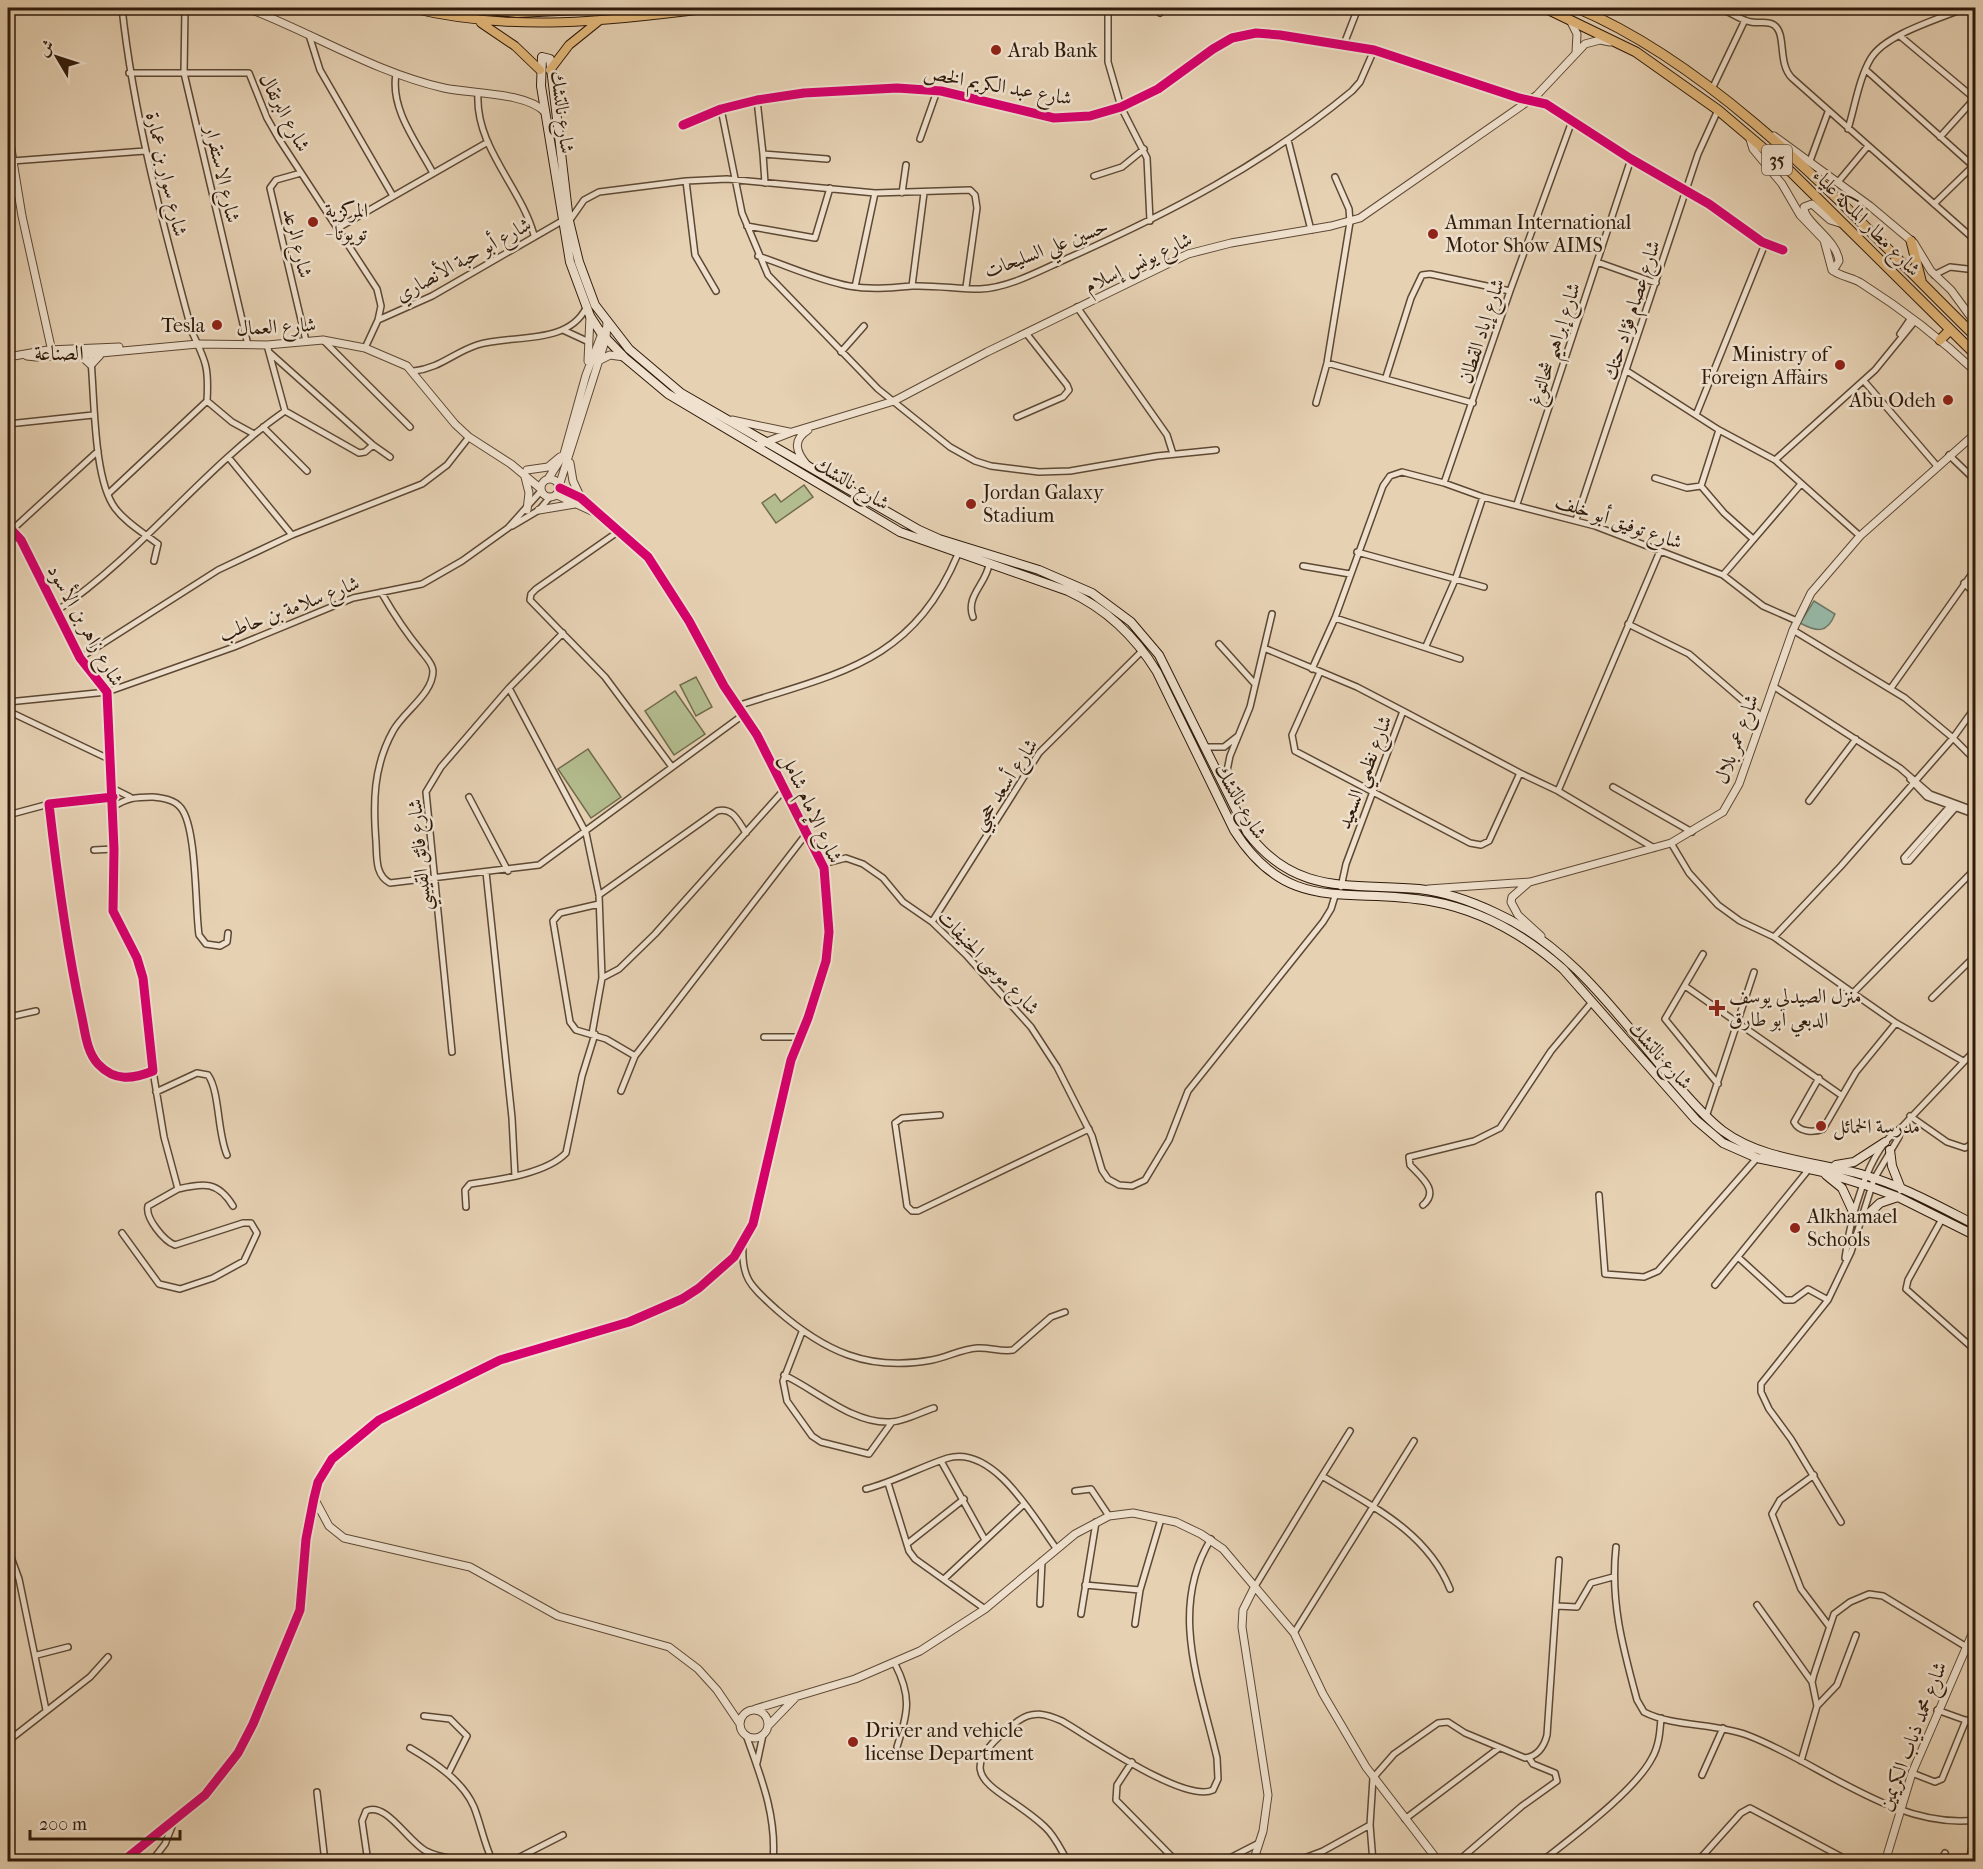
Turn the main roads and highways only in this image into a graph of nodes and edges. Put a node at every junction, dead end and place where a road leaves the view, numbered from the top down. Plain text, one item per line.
1 (411, 8) edge
2 (467, 8) edge
3 (621, 8) edge
4 (712, 8) edge
5 (1545, 8) edge
6 (1577, 8) edge
7 (476, 20) junction
8 (600, 20) junction
9 (550, 69) junction
10 (540, 70) junction
11 (565, 221) junction
12 (1911, 241) road end
13 (1921, 283) junction
14 (1950, 330) junction
15 (1974, 330) edge
16 (607, 331) junction
17 (1940, 340) road end
18 (1976, 355) edge
19 (1196, 732) junction
20 (1188, 735) junction
21 (1885, 1142) road end
22 (1890, 1150) road end
23 (1826, 1169) junction
24 (1899, 1193) junction
25 (1976, 1225) edge
26 (1976, 1236) edge

1 - 7 highway
2 - 3 highway
4 - 8 highway
5 - 14 highway, شارع مطار الملكة علياء / 35
6 - 13 highway, شارع مطار الملكة علياء / 35
7 - 8 highway
7 - 10 highway
8 - 9 highway
9 - 10 main road, شارع نالتشك
9 - 11 main road, شارع نالتشك
10 - 11 main road, شارع نالتشك
11 - 16 main road, شارع نالتشك
11 - 16 main road, شارع نالتشك
12 - 13 highway
13 - 15 highway, شارع مطار الملكة علياء / 35
14 - 17 highway
14 - 18 highway, شارع مطار الملكة علياء / 35
16 - 19 main road, شارع نالتشك
16 - 20 main road, شارع نالتشك
19 - 20 main road
19 - 23 main road, شارع نالتشك
20 - 23 main road, شارع نالتشك
21 - 23 main road
22 - 24 main road
23 - 24 main road, شارع نالتشك
23 - 24 main road
24 - 25 main road, شارع نالتشك
24 - 26 main road, شارع نالتشك

